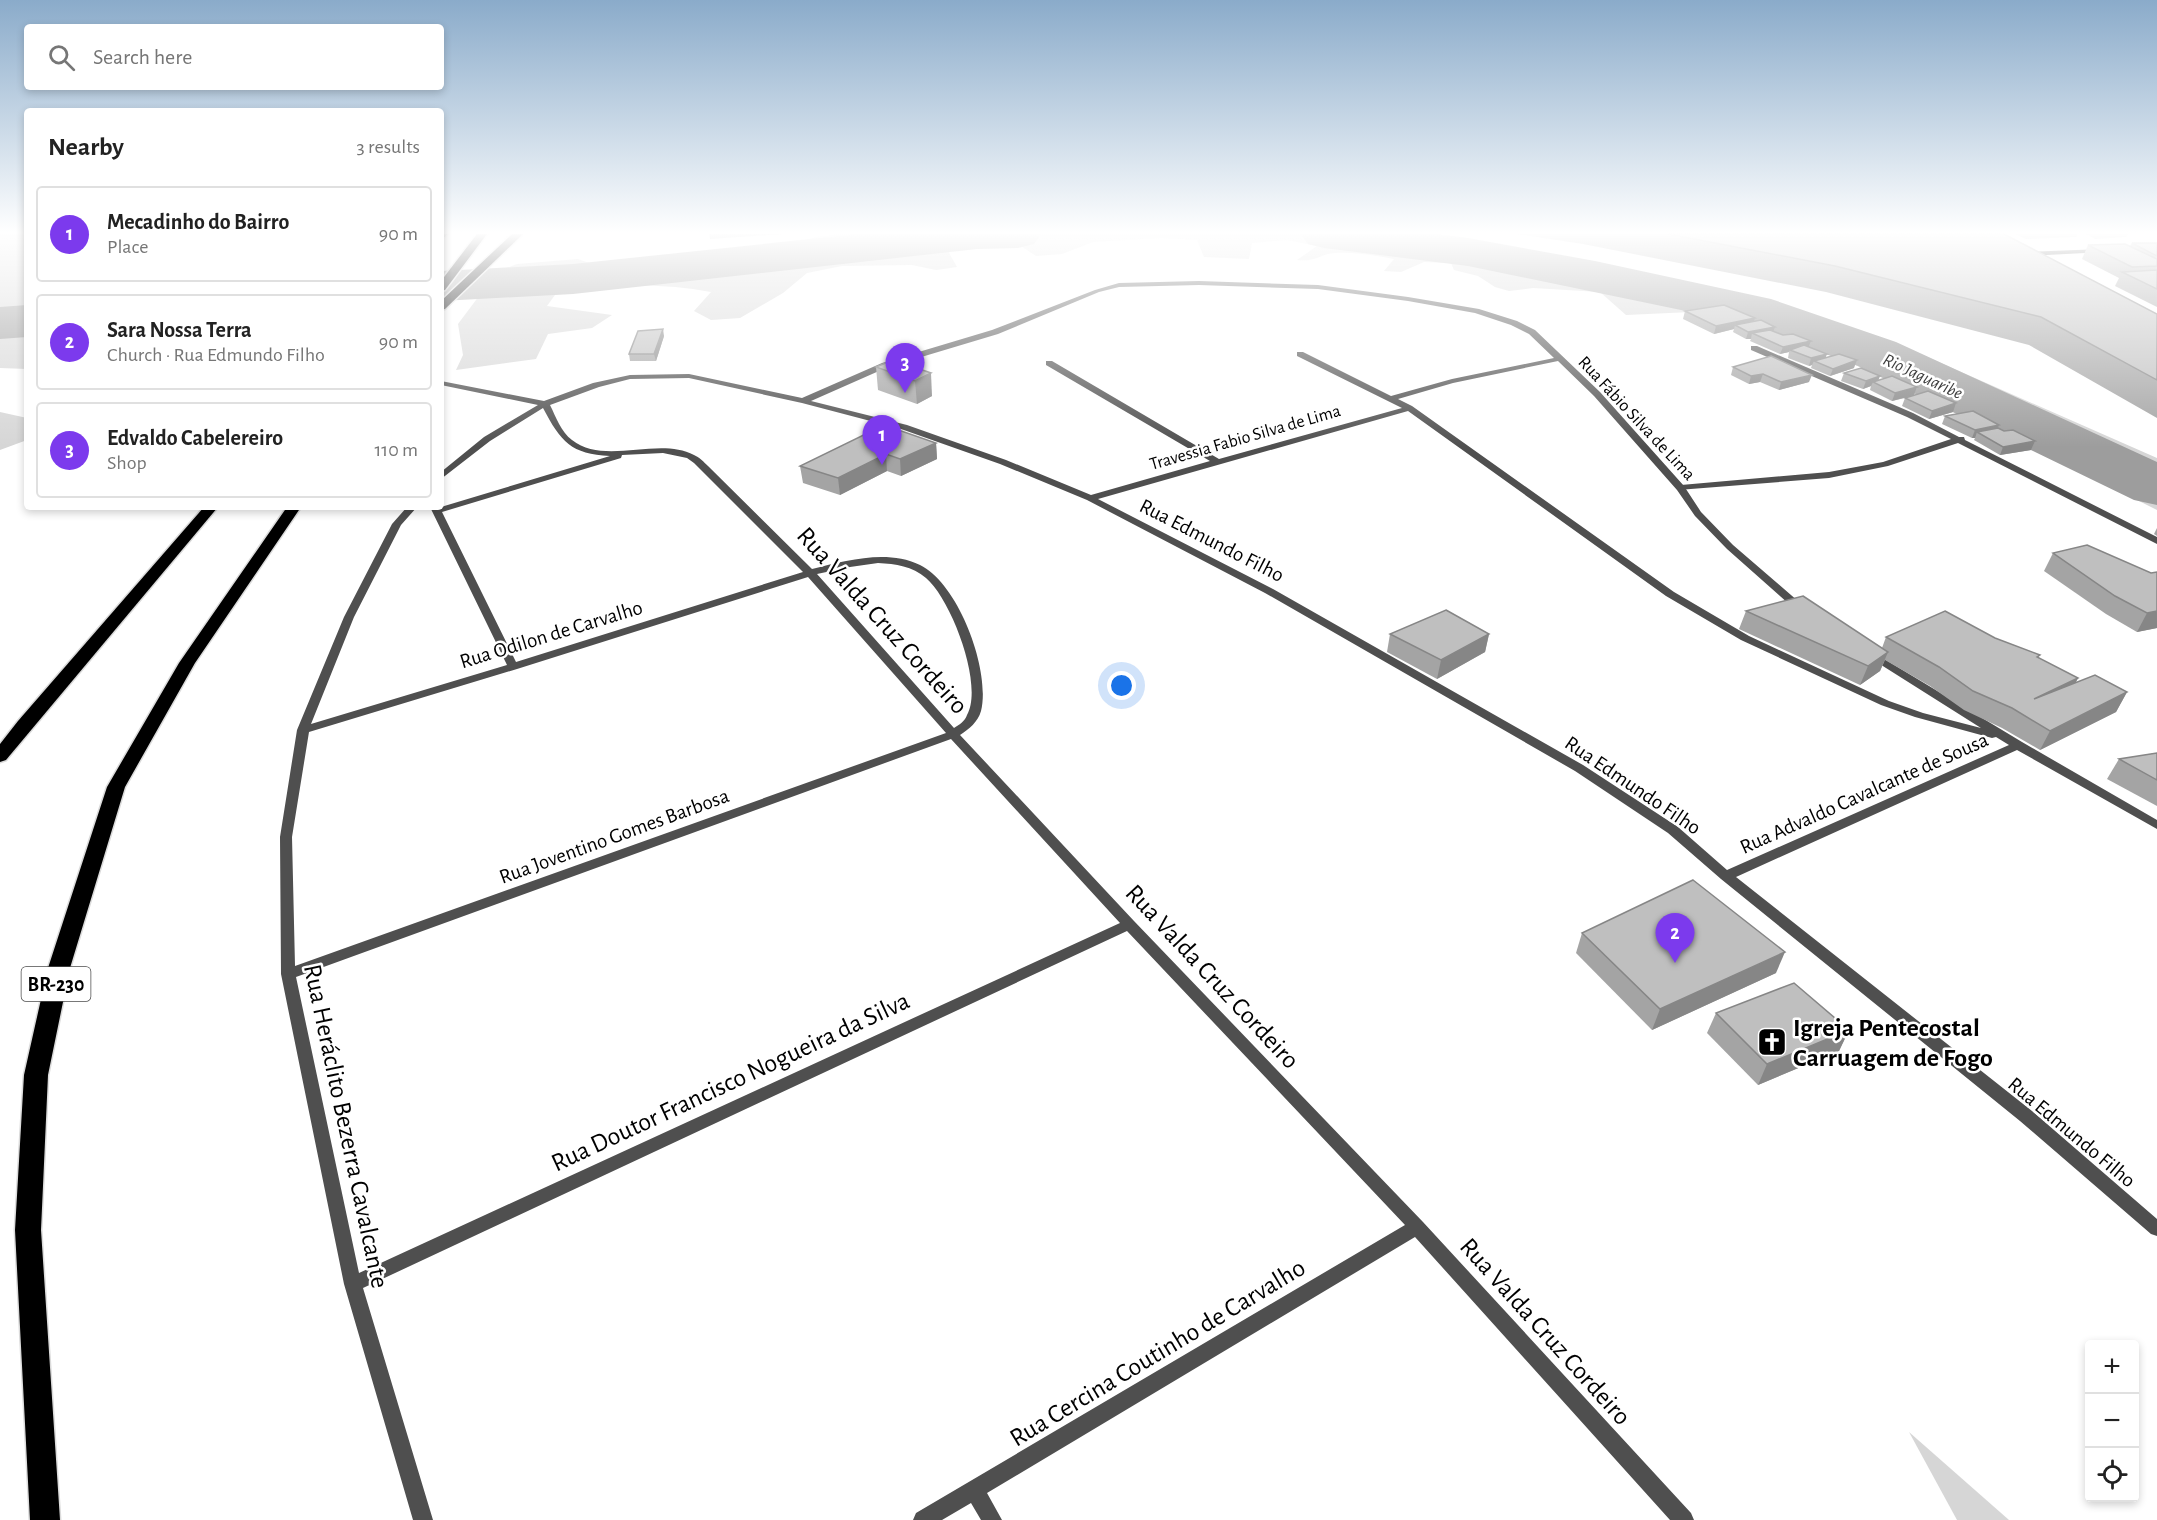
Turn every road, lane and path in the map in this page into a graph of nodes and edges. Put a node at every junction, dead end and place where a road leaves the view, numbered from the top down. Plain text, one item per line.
1 (1066, 305) edge
2 (1439, 305) edge
3 (1754, 348) edge
4 (1300, 354) dead end
5 (1559, 359) junction
6 (1049, 363) dead end
7 (444, 384) edge
8 (1393, 399) junction
9 (803, 401) junction
10 (545, 404) junction
11 (1409, 408) junction
12 (1961, 439) junction
13 (624, 454) junction
14 (1218, 462) junction
15 (444, 474) edge
16 (1680, 488) junction
17 (1090, 498) junction
18 (444, 507) edge
19 (208, 510) edge
20 (292, 510) edge
21 (409, 510) edge
22 (436, 510) edge
23 (2157, 541) edge
24 (810, 573) junction
25 (1814, 618) edge
26 (1864, 650) edge
27 (513, 667) junction
28 (303, 730) junction
29 (953, 734) junction
30 (2005, 737) junction
31 (2018, 745) junction
32 (0, 756) edge
33 (2157, 825) edge
34 (1726, 876) junction
35 (1129, 924) junction
36 (288, 974) junction
37 (1417, 1227) junction
38 (2157, 1229) edge
39 (353, 1284) junction
40 (975, 1490) junction
41 (45, 1520) edge
42 (423, 1520) edge
43 (923, 1520) edge
44 (992, 1520) edge
45 (1684, 1520) edge

1 - 9 street, Rua Fábio Silva de Lima
2 - 5 street, Rua Fábio Silva de Lima
3 - 12 street
4 - 8 street
5 - 8 street
5 - 16 street, Rua Fábio Silva de Lima
6 - 14 street
7 - 10 street
8 - 11 street
9 - 10 street, Rua Edmundo Filho
9 - 17 street, Rua Edmundo Filho
10 - 13 street
10 - 15 street, Rua Edmundo Filho
11 - 14 street, Travessia Fabio Silva de Lima
11 - 30 street
12 - 16 street
12 - 23 street
13 - 18 street
13 - 24 street, Rua Valda Cruz Cordeiro
14 - 17 street, Travessia Fabio Silva de Lima
16 - 25 street, Rua Fábio Silva de Lima
17 - 34 street, Rua Edmundo Filho
19 - 32 highway
20 - 41 highway, BR-230
21 - 28 street, Rua Heráclito Bezerra Cavalcante
22 - 27 street
24 - 27 street, Rua Odilon de Carvalho
24 - 29 street, Rua Valda Cruz Cordeiro
24 - 29 street, Rua Odilon de Carvalho
26 - 30 street
27 - 28 street, Rua Odilon de Carvalho
28 - 36 street, Rua Heráclito Bezerra Cavalcante
29 - 35 street, Rua Valda Cruz Cordeiro
29 - 36 street, Rua Joventino Gomes Barbosa
30 - 31 street
31 - 33 street
31 - 34 street, Rua Advaldo Cavalcante de Sousa
34 - 38 street, Rua Edmundo Filho
35 - 37 street, Rua Valda Cruz Cordeiro
35 - 39 street, Rua Doutor Francisco Nogueira da Silva
36 - 39 street, Rua Heráclito Bezerra Cavalcante
37 - 40 street, Rua Cercina Coutinho de Carvalho
37 - 45 street, Rua Valda Cruz Cordeiro
39 - 42 street, Rua Heráclito Bezerra Cavalcante
40 - 43 street, Rua Cercina Coutinho de Carvalho
40 - 44 street

